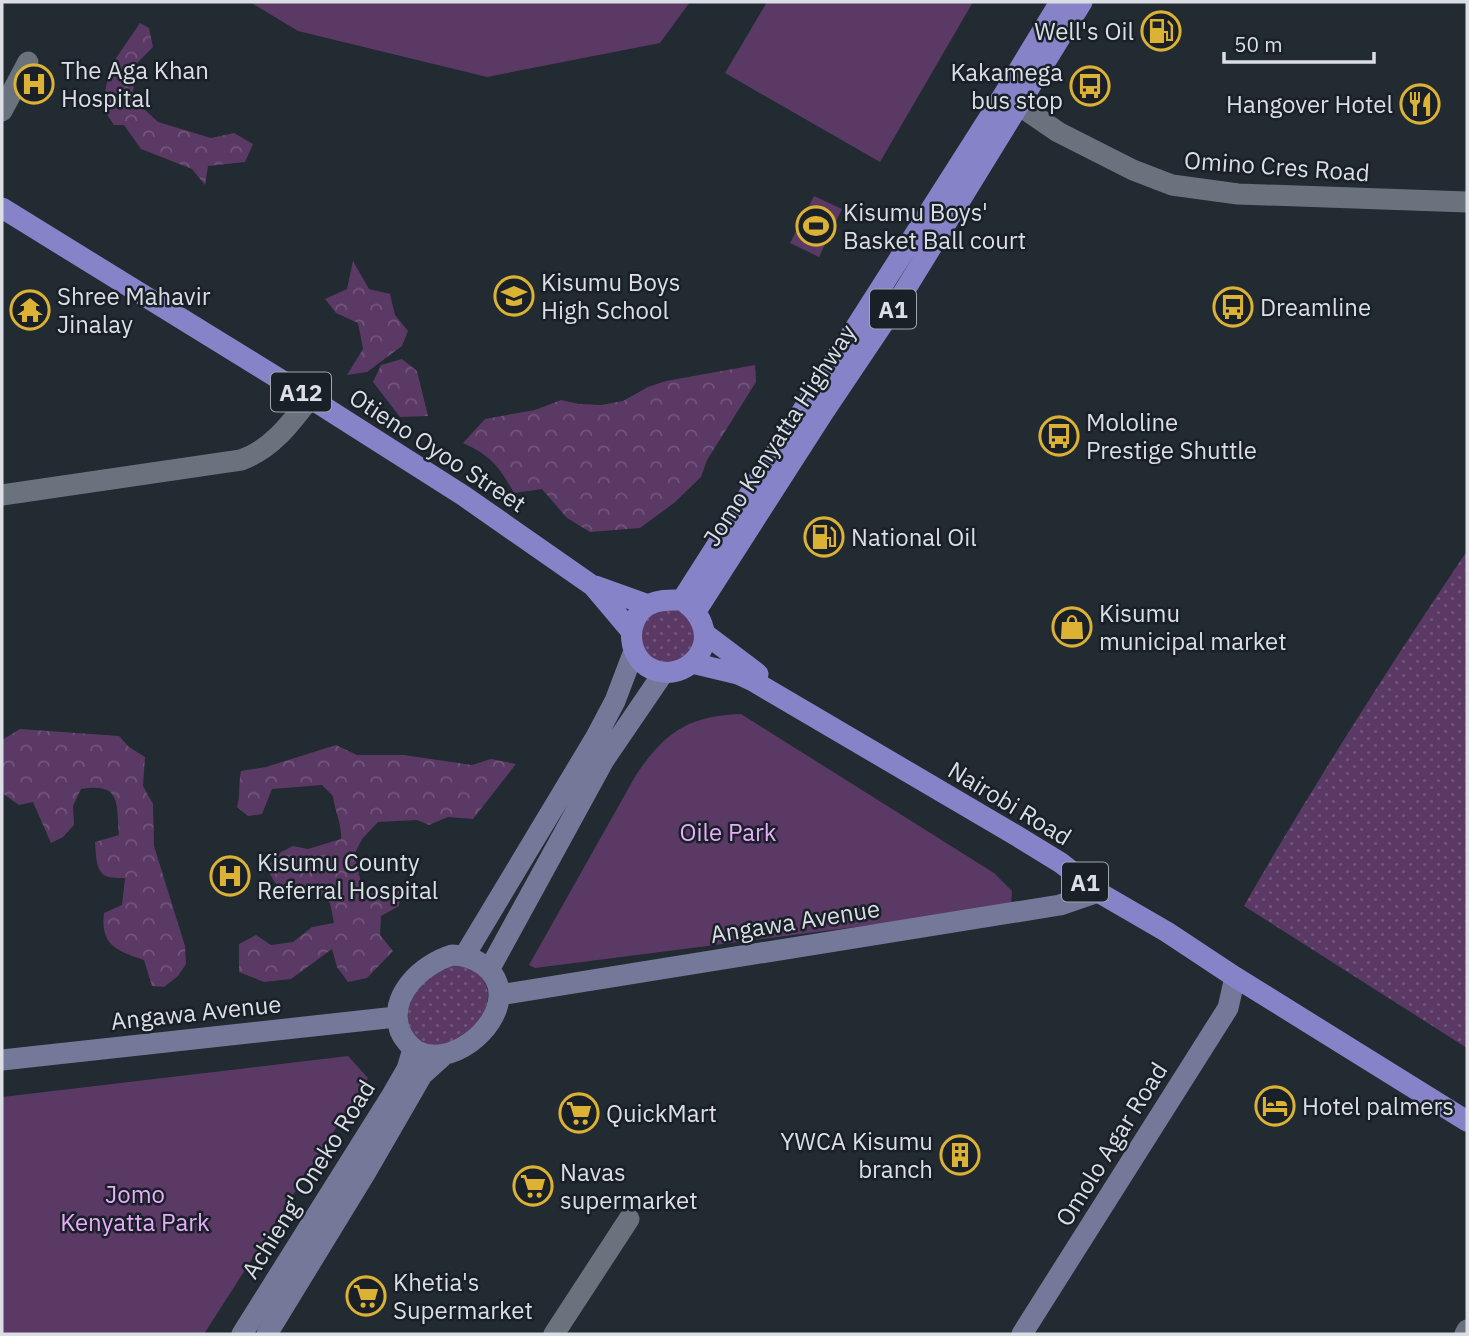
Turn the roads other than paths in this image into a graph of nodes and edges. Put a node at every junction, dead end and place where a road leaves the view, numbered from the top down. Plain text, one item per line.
1 (1060, 2) edge
2 (1082, 2) edge
3 (28, 62) dead end
4 (1012, 101) junction
5 (2, 111) edge
6 (1467, 202) edge
7 (2, 208) edge
8 (878, 289) junction
9 (897, 303) junction
10 (310, 398) junction
11 (2, 495) edge
12 (593, 586) junction
13 (648, 605) junction
14 (689, 606) junction
15 (704, 633) junction
16 (633, 641) junction
17 (692, 663) junction
18 (664, 672) junction
19 (1098, 892) junction
20 (465, 955) junction
21 (489, 970) junction
22 (1235, 977) junction
23 (499, 995) junction
24 (396, 1017) junction
25 (412, 1049) junction
26 (442, 1056) junction
27 (2, 1060) edge
28 (1467, 1111) edge
29 (1467, 1121) edge
30 (629, 1219) dead end
31 (269, 1327) edge
32 (242, 1334) edge
33 (554, 1334) edge
34 (1022, 1334) edge

1 - 4 highway, Jomo Kenyatta Highway / A1
2 - 4 highway, Jomo Kenyatta Highway / A1
3 - 5 street
4 - 6 street, Omino Cres Road
4 - 8 highway, Jomo Kenyatta Highway / A1
4 - 9 highway, Jomo Kenyatta Highway / A1
7 - 10 highway, Otieno Oyoo Street / A12
8 - 9 highway
8 - 14 highway, Jomo Kenyatta Highway / A1
9 - 14 highway, Jomo Kenyatta Highway / A1
10 - 11 street
10 - 12 highway, Otieno Oyoo Street / A12
12 - 13 highway
12 - 16 highway
13 - 14 highway
13 - 16 highway
14 - 15 highway
15 - 17 highway
15 - 28 highway, Nairobi Road / A1
16 - 18 highway
16 - 20 main road
17 - 18 highway
17 - 19 highway, Nairobi Road / A1
18 - 21 main road
19 - 22 highway, Nairobi Road / A1
19 - 23 main road, Angawa Avenue
20 - 21 main road
20 - 24 main road
21 - 23 main road
22 - 29 highway, Nairobi Road / A1
22 - 34 main road, Omolo Agar Road
23 - 26 main road
24 - 25 main road
24 - 27 main road, Angawa Avenue
25 - 26 main road
25 - 31 main road, Achieng' Oneko Road
26 - 31 main road, Achieng' Oneko Road
30 - 33 street
31 - 32 main road, Achieng' Oneko Road

